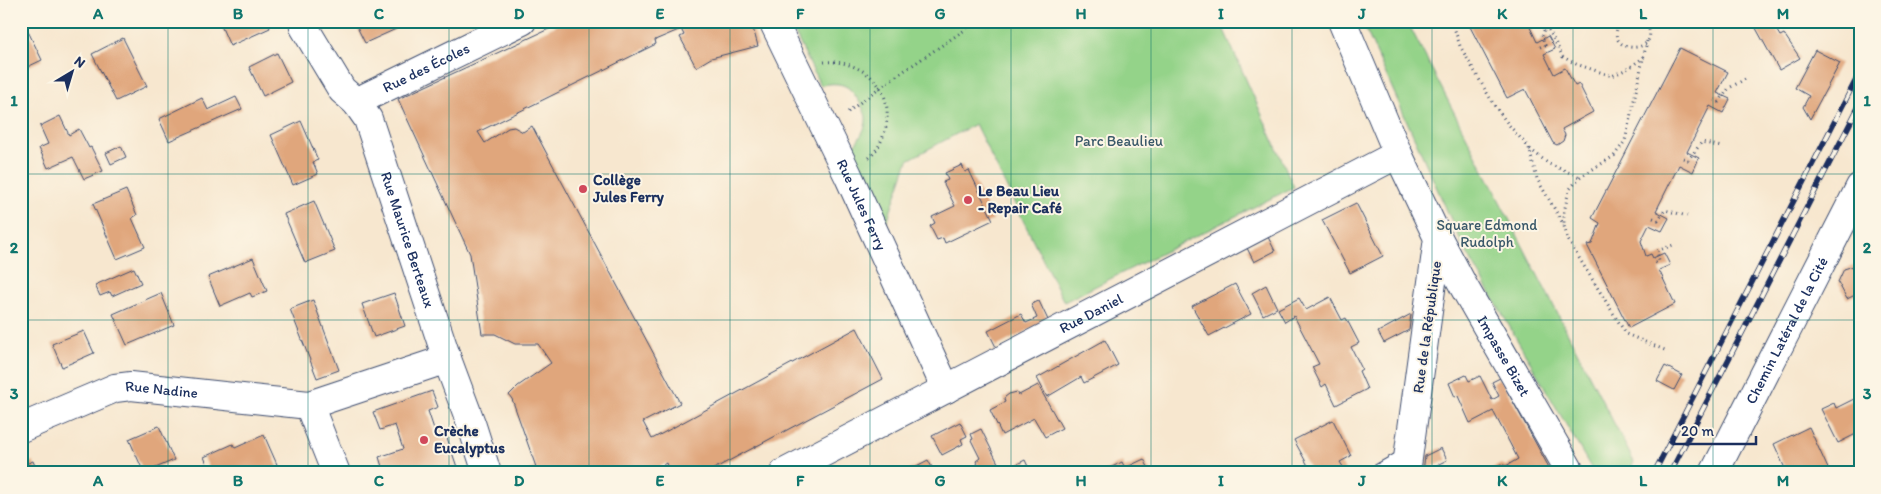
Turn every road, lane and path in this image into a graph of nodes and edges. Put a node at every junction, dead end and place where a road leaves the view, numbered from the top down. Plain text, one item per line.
1 (303, 21) edge
2 (522, 21) edge
3 (773, 21) edge
4 (978, 21) edge
5 (1342, 21) edge
6 (1452, 21) edge
7 (1621, 21) edge
8 (1645, 21) edge
9 (1545, 23) edge
10 (1647, 41) junction
11 (1540, 47) dead end
12 (1644, 56) junction
13 (818, 64) dead end
14 (1747, 78) dead end
15 (880, 87) junction
16 (1714, 100) dead end
17 (356, 102) junction
18 (825, 128) junction
19 (1721, 147) dead end
20 (1529, 148) junction
21 (1398, 154) junction
22 (1683, 158) dead end
23 (848, 175) junction
24 (1580, 177) junction
25 (1860, 187) edge
26 (1687, 216) dead end
27 (1653, 218) dead end
28 (1564, 226) junction
29 (1438, 238) junction
30 (1676, 244) dead end
31 (1655, 263) dead end
32 (1667, 351) dead end
33 (447, 359) junction
34 (946, 389) junction
35 (309, 405) junction
36 (21, 428) edge
37 (1407, 463) edge
38 (336, 473) edge
39 (487, 473) edge
40 (784, 473) edge
41 (1376, 473) edge
42 (1571, 473) edge
43 (1714, 473) edge

1 - 17 street, Rue Maurice Berteaux
2 - 17 street, Rue des Écoles
3 - 18 street, Rue Jules Ferry
4 - 15 path
5 - 21 street
6 - 20 path
7 - 10 path
8 - 10 path
9 - 11 path
9 - 12 path
10 - 12 path
12 - 24 path
13 - 15 path
14 - 16 path
15 - 18 path
15 - 23 path
17 - 33 street, Rue Maurice Berteaux
18 - 23 street, Rue Jules Ferry
19 - 22 path
20 - 24 path
20 - 28 path
21 - 29 street
21 - 34 street, Rue Daniel
23 - 34 street, Rue Jules Ferry
24 - 28 path
25 - 43 street, Chemin Latéral de la Cité
26 - 27 path
28 - 32 path
29 - 37 street, Rue de la République
29 - 42 street, Impasse Bizet
30 - 31 path
33 - 35 street, Rue Nadine
33 - 39 street, Rue Maurice Berteaux
34 - 40 street, Rue Daniel
35 - 36 street, Rue Nadine
35 - 38 street
37 - 41 lane

